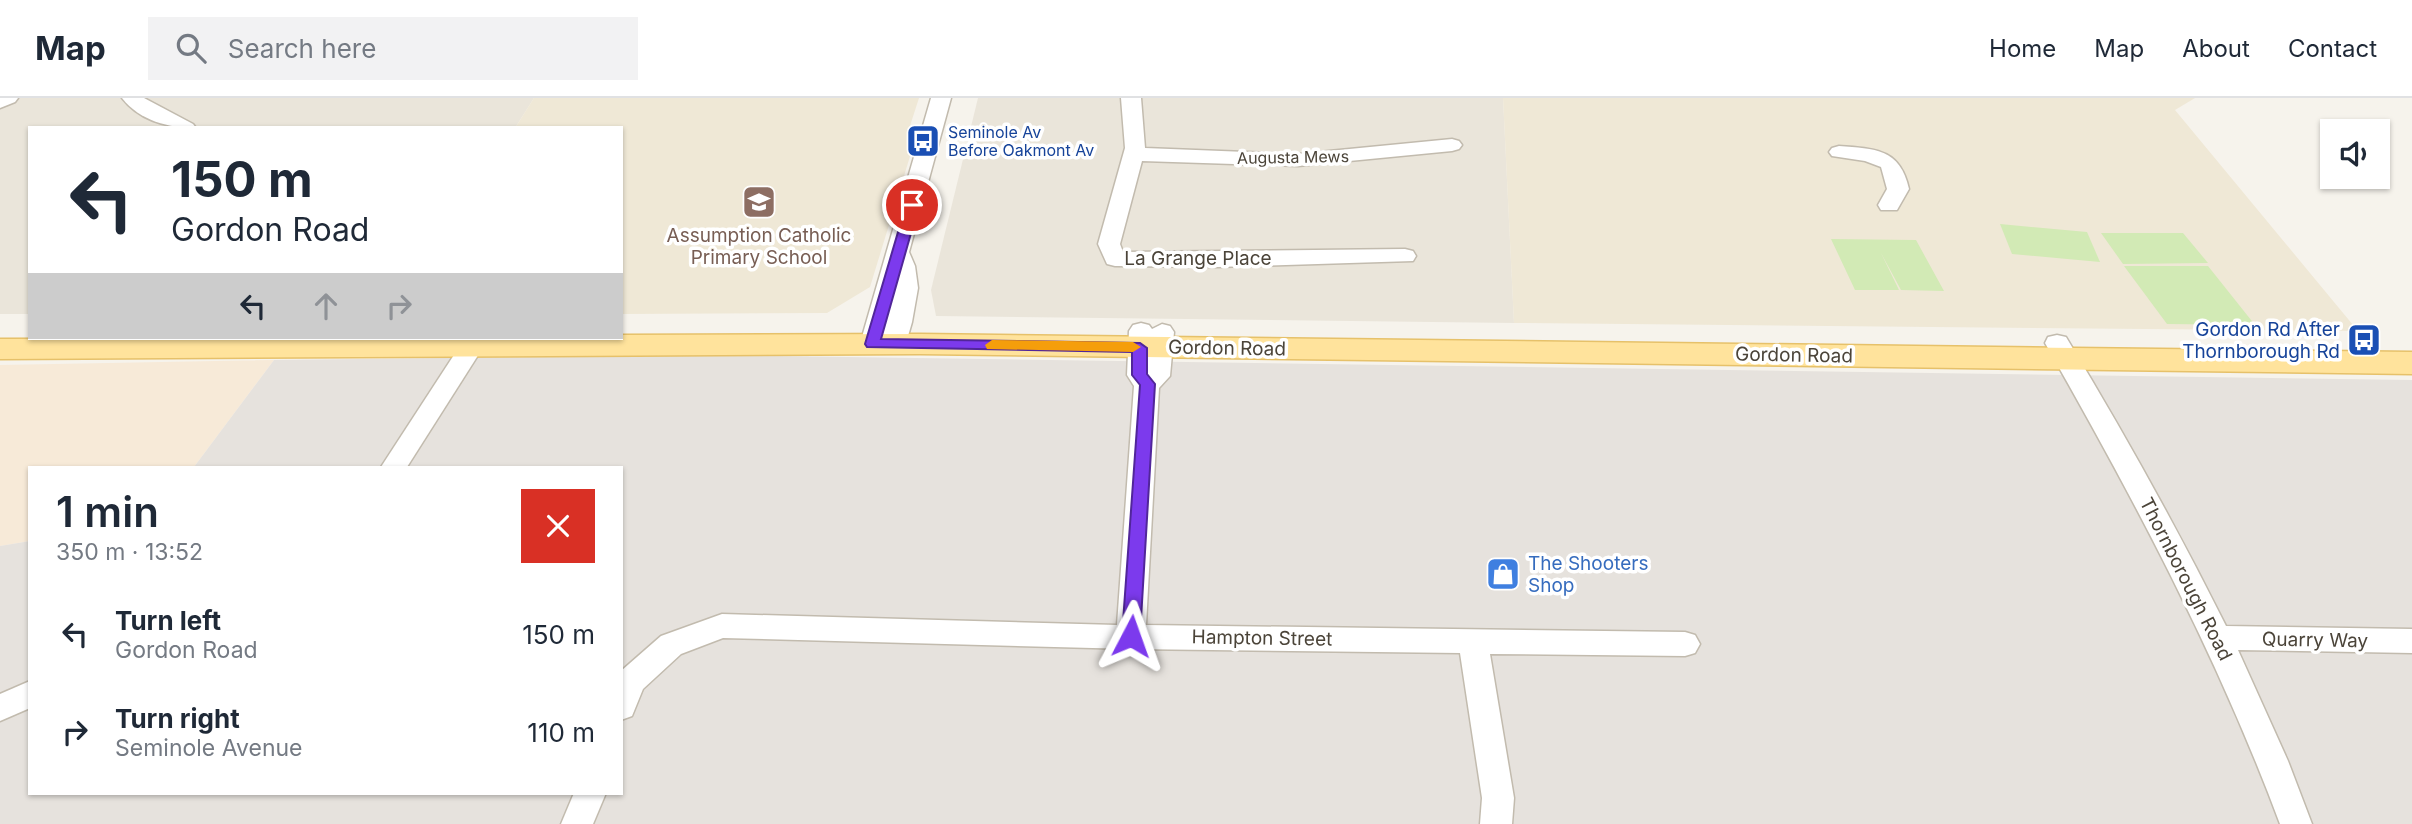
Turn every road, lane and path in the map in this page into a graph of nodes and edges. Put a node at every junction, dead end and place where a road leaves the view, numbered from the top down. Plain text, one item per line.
1 (8, 98) edge
2 (132, 98) edge
3 (1131, 98) edge
4 (942, 100) edge
5 (0, 101) edge
6 (182, 126) edge
7 (1452, 145) dead end
8 (1839, 152) dead end
9 (1133, 154) junction
10 (1889, 205) dead end
11 (1405, 256) dead end
12 (623, 329) edge
13 (0, 332) edge
14 (885, 336) junction
15 (28, 338) edge
16 (623, 339) edge
17 (1151, 339) junction
18 (30, 340) edge
19 (61, 340) edge
20 (557, 340) edge
21 (475, 341) edge
22 (145, 343) edge
23 (2412, 348) edge
24 (0, 349) edge
25 (2061, 351) junction
26 (2412, 363) edge
27 (395, 466) edge
28 (1131, 636) junction
29 (2218, 638) junction
30 (1473, 642) junction
31 (2412, 642) edge
32 (1685, 645) dead end
33 (28, 695) edge
34 (623, 702) edge
35 (0, 708) edge
36 (589, 795) edge
37 (577, 824) edge
38 (1496, 824) edge
39 (2296, 824) edge

1 - 5 street
2 - 6 street
3 - 9 street, La Grange Place
4 - 14 street
7 - 9 street, Augusta Mews
8 - 10 street
9 - 11 street, La Grange Place
12 - 14 main road, Gordon Road
13 - 15 main road, Gordon Road
14 - 16 main road, Gordon Road
14 - 17 main road, Gordon Road
17 - 25 main road, Gordon Road
17 - 28 street
18 - 24 main road, Gordon Road
19 - 22 main road, Gordon Road
20 - 21 main road, Gordon Road
21 - 22 main road, Gordon Road
21 - 27 street
23 - 25 main road, Gordon Road
25 - 26 main road, Gordon Road
25 - 29 street, Thornborough Road
28 - 30 street, Hampton Street
28 - 34 street, Hampton Street
29 - 31 street, Quarry Way
29 - 39 street, Thornborough Road
30 - 32 street, Hampton Street
30 - 38 street
33 - 35 street
36 - 37 street

